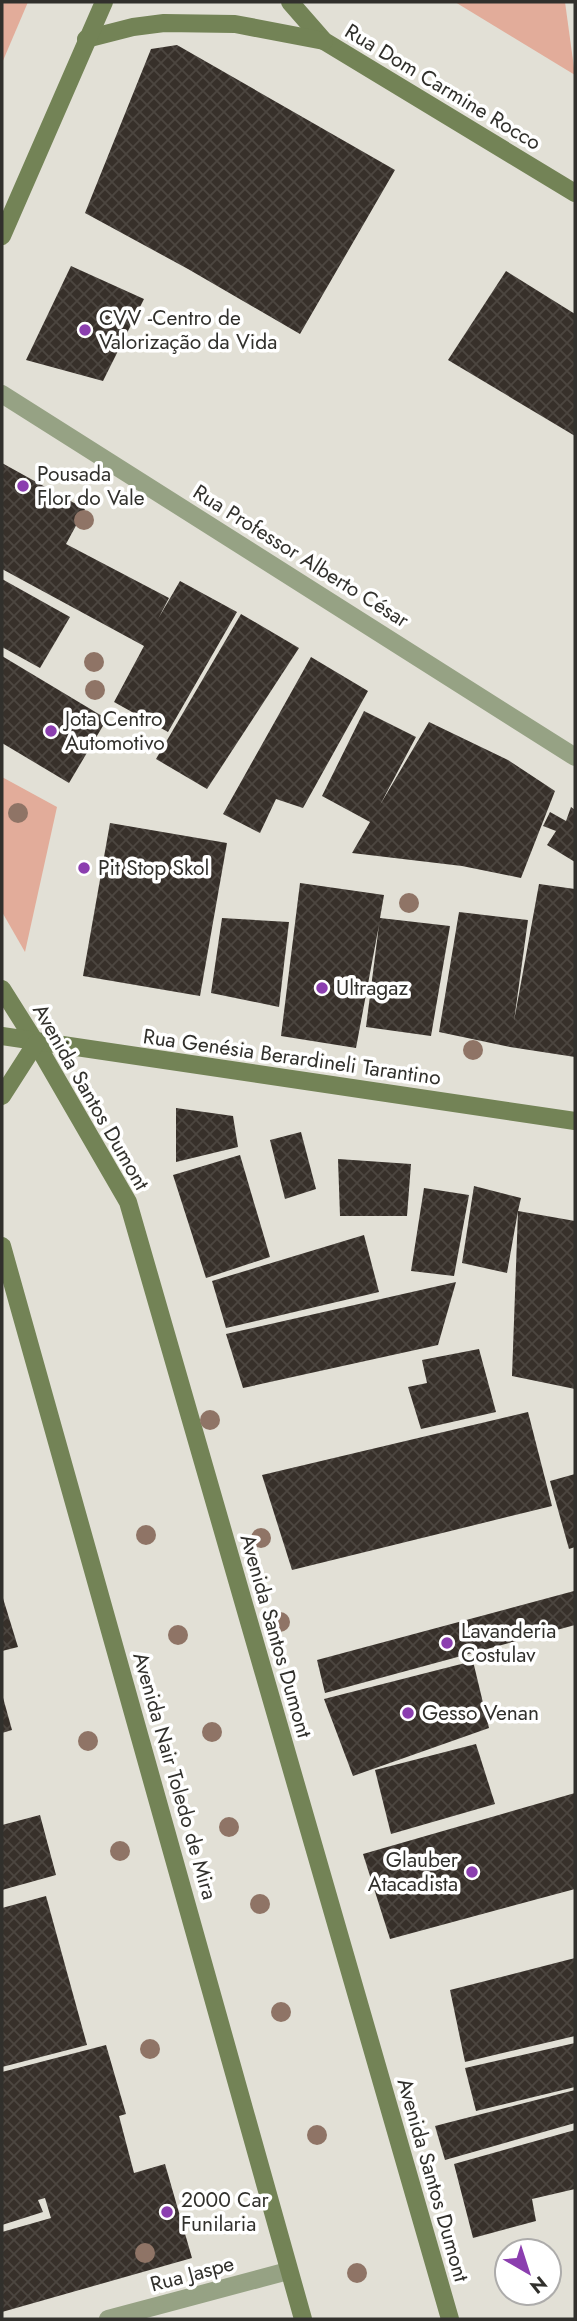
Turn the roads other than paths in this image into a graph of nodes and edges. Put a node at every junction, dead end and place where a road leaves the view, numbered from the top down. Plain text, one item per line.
1 (104, 2) edge
2 (290, 2) edge
3 (86, 39) junction
4 (324, 41) junction
5 (575, 192) edge
6 (2, 236) edge
7 (2, 394) edge
8 (575, 757) edge
9 (2, 989) edge
10 (2, 1036) edge
11 (36, 1043) junction
12 (2, 1096) edge
13 (575, 1121) edge
14 (2, 1246) edge
15 (288, 2271) junction
16 (108, 2319) edge
17 (303, 2319) edge
18 (450, 2319) edge

1 - 3 main road
2 - 4 main road, Rua Dom Carmine Rocco
3 - 4 main road, Rua Dom Carmine Rocco
3 - 6 main road
4 - 5 main road, Rua Dom Carmine Rocco
7 - 8 street, Rua Professor Alberto César
9 - 11 main road, Avenida Santos Dumont
10 - 11 main road, Rua Genésia Berardineli Tarantino
11 - 12 main road
11 - 13 main road, Rua Genésia Berardineli Tarantino
11 - 18 main road, Avenida Santos Dumont
14 - 15 main road, Avenida Nair Toledo de Mira
15 - 16 street, Rua Jaspe
15 - 17 main road, Avenida Nair Toledo de Mira

